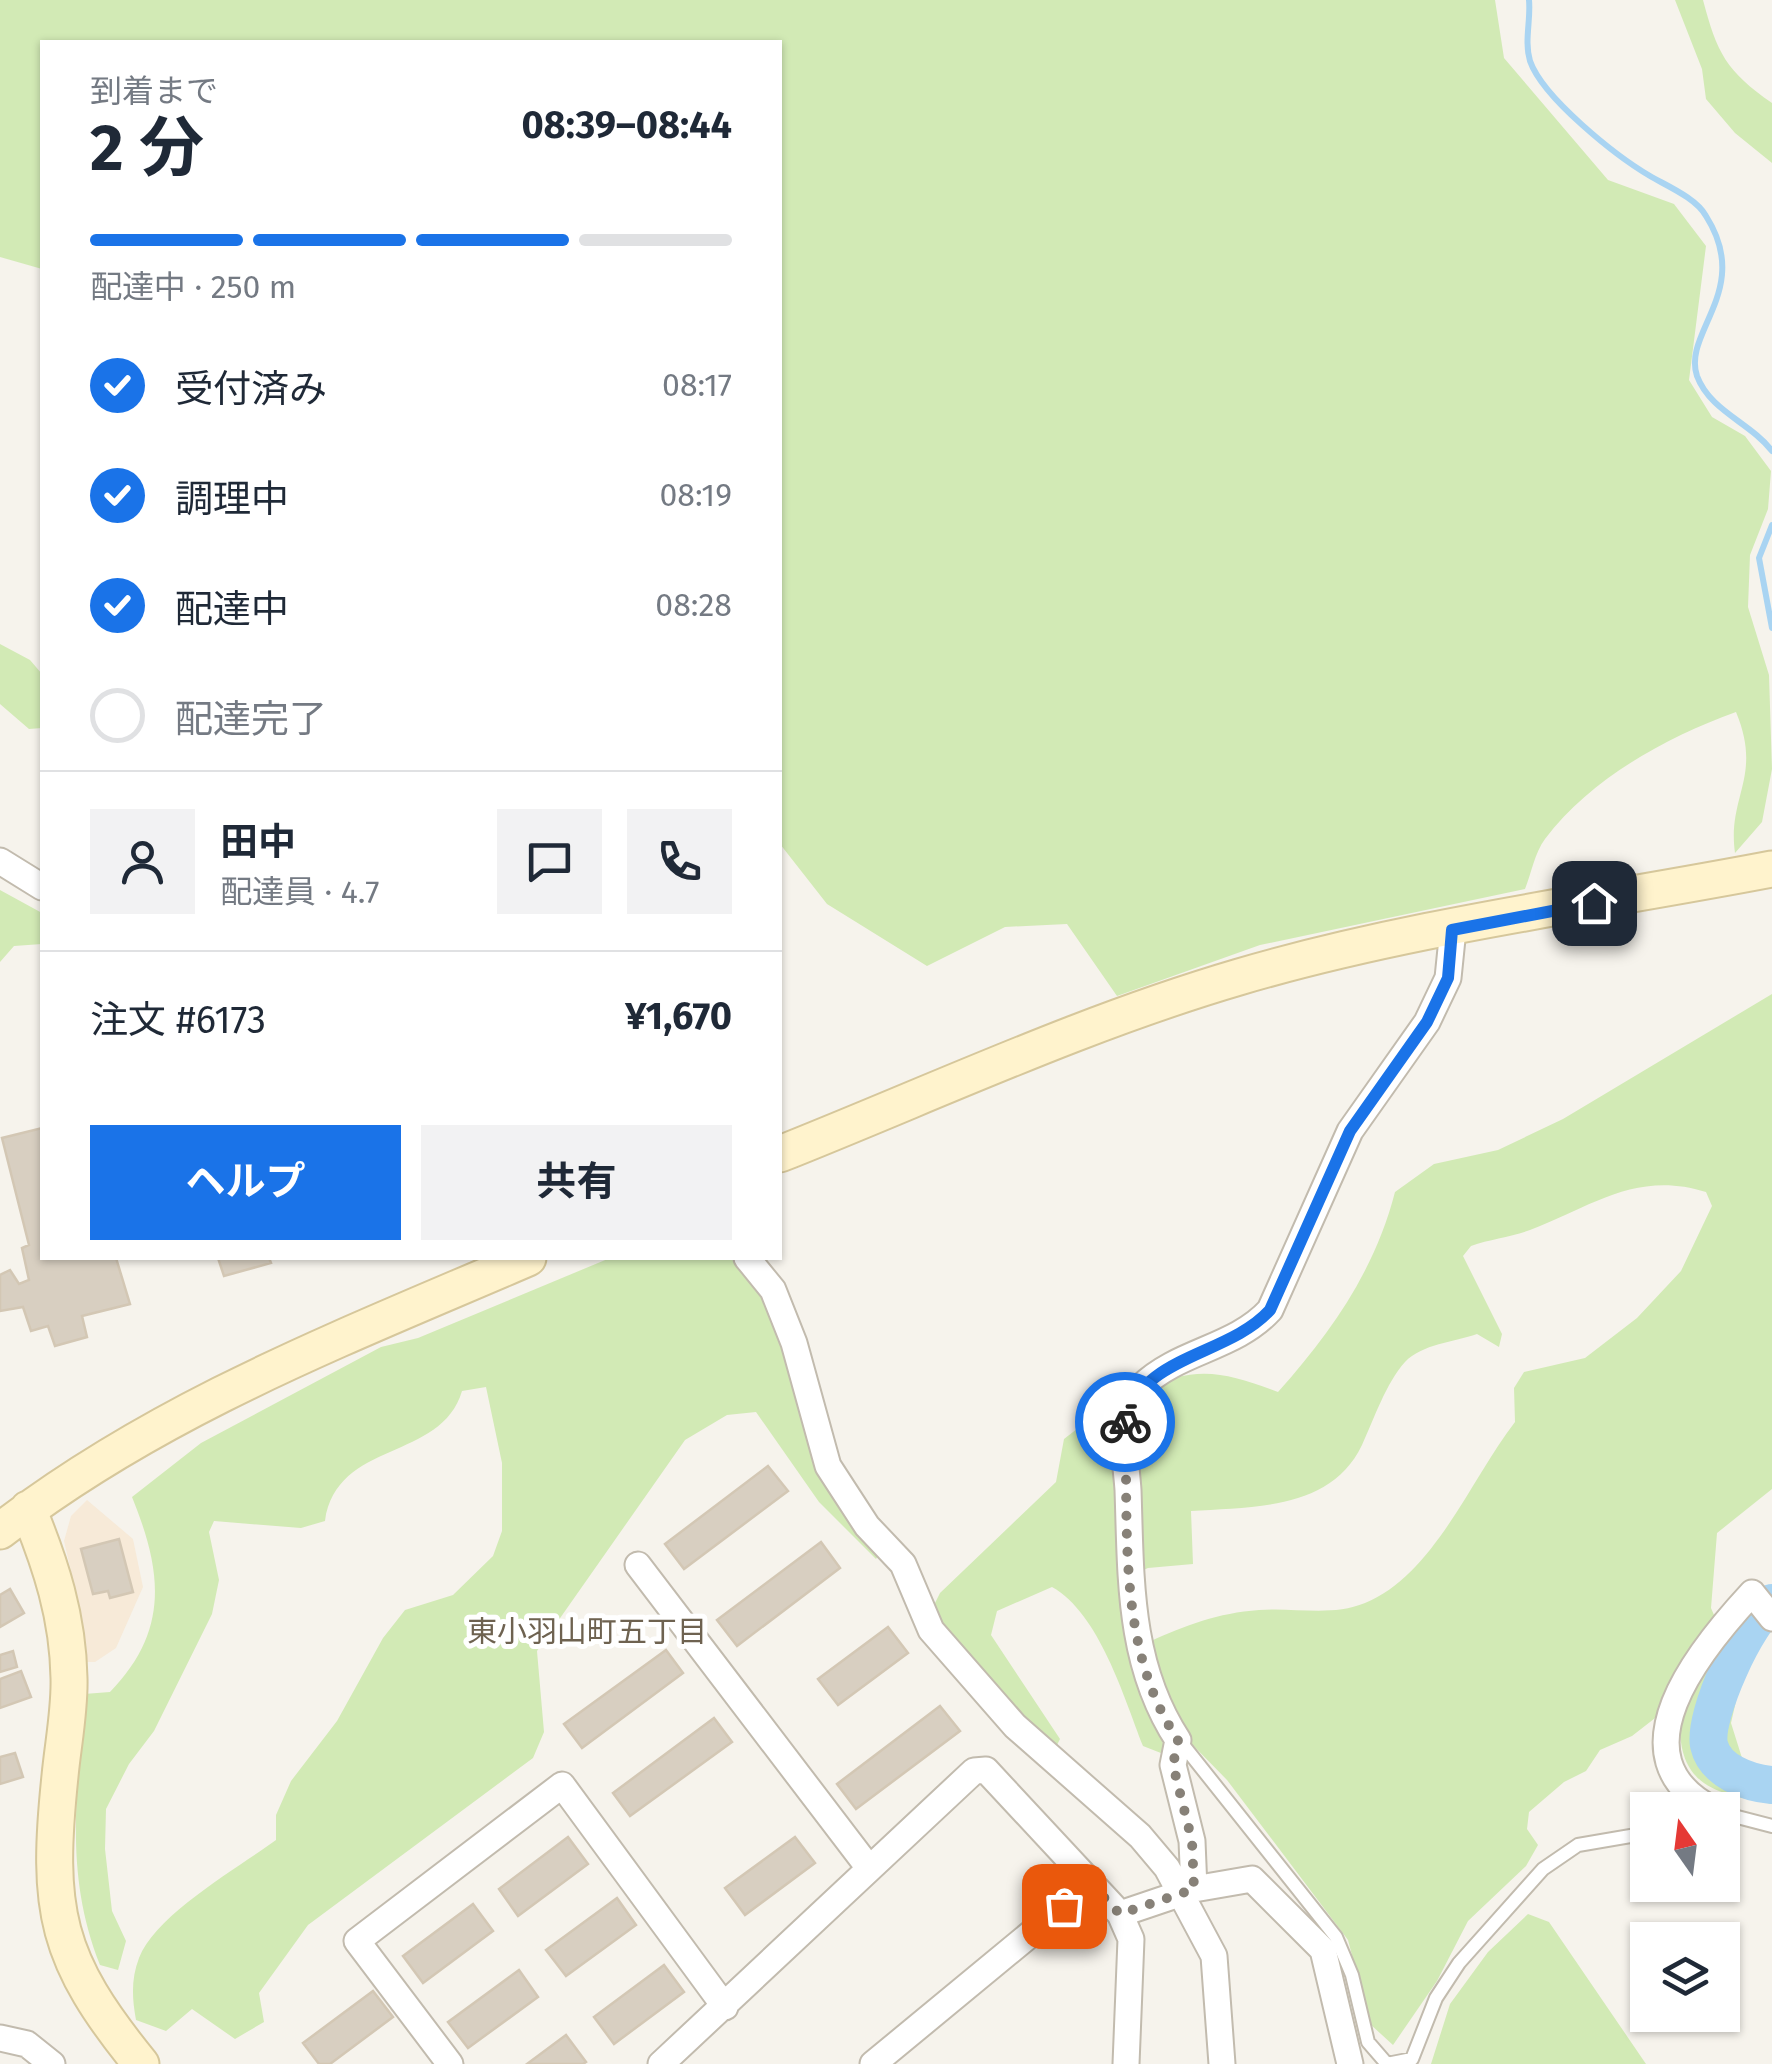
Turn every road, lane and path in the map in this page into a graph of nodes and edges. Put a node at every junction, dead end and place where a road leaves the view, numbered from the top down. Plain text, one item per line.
1 (0, 862) edge
2 (1772, 869) edge
3 (40, 886) edge
4 (1452, 930) junction
5 (782, 1153) edge
6 (523, 1260) edge
7 (749, 1260) edge
8 (28, 1509) junction
9 (0, 1532) edge
10 (638, 1564) dead end
11 (1772, 1618) edge
12 (1178, 1740) junction
13 (1685, 1792) edge
14 (1740, 1818) edge
15 (1772, 1826) edge
16 (1630, 1836) edge
17 (869, 1868) junction
18 (1091, 1884) junction
19 (1188, 1891) junction
20 (1120, 1914) junction
21 (725, 2007) junction
22 (0, 2038) edge
23 (52, 2064) edge
24 (141, 2064) edge
25 (450, 2064) edge
26 (661, 2064) edge
27 (873, 2064) edge
28 (1126, 2064) edge
29 (1222, 2064) edge
30 (1350, 2064) edge

1 - 3 street
2 - 4 street
4 - 5 street
4 - 12 street
6 - 8 street
7 - 19 street
8 - 9 street
8 - 24 street
10 - 17 street
11 - 13 street
12 - 16 lane
12 - 19 street
14 - 15 lane
17 - 18 street
17 - 21 street
18 - 20 street
18 - 27 street
19 - 20 street
19 - 29 street
19 - 30 street
20 - 28 street
21 - 25 street
21 - 26 street
22 - 23 street

